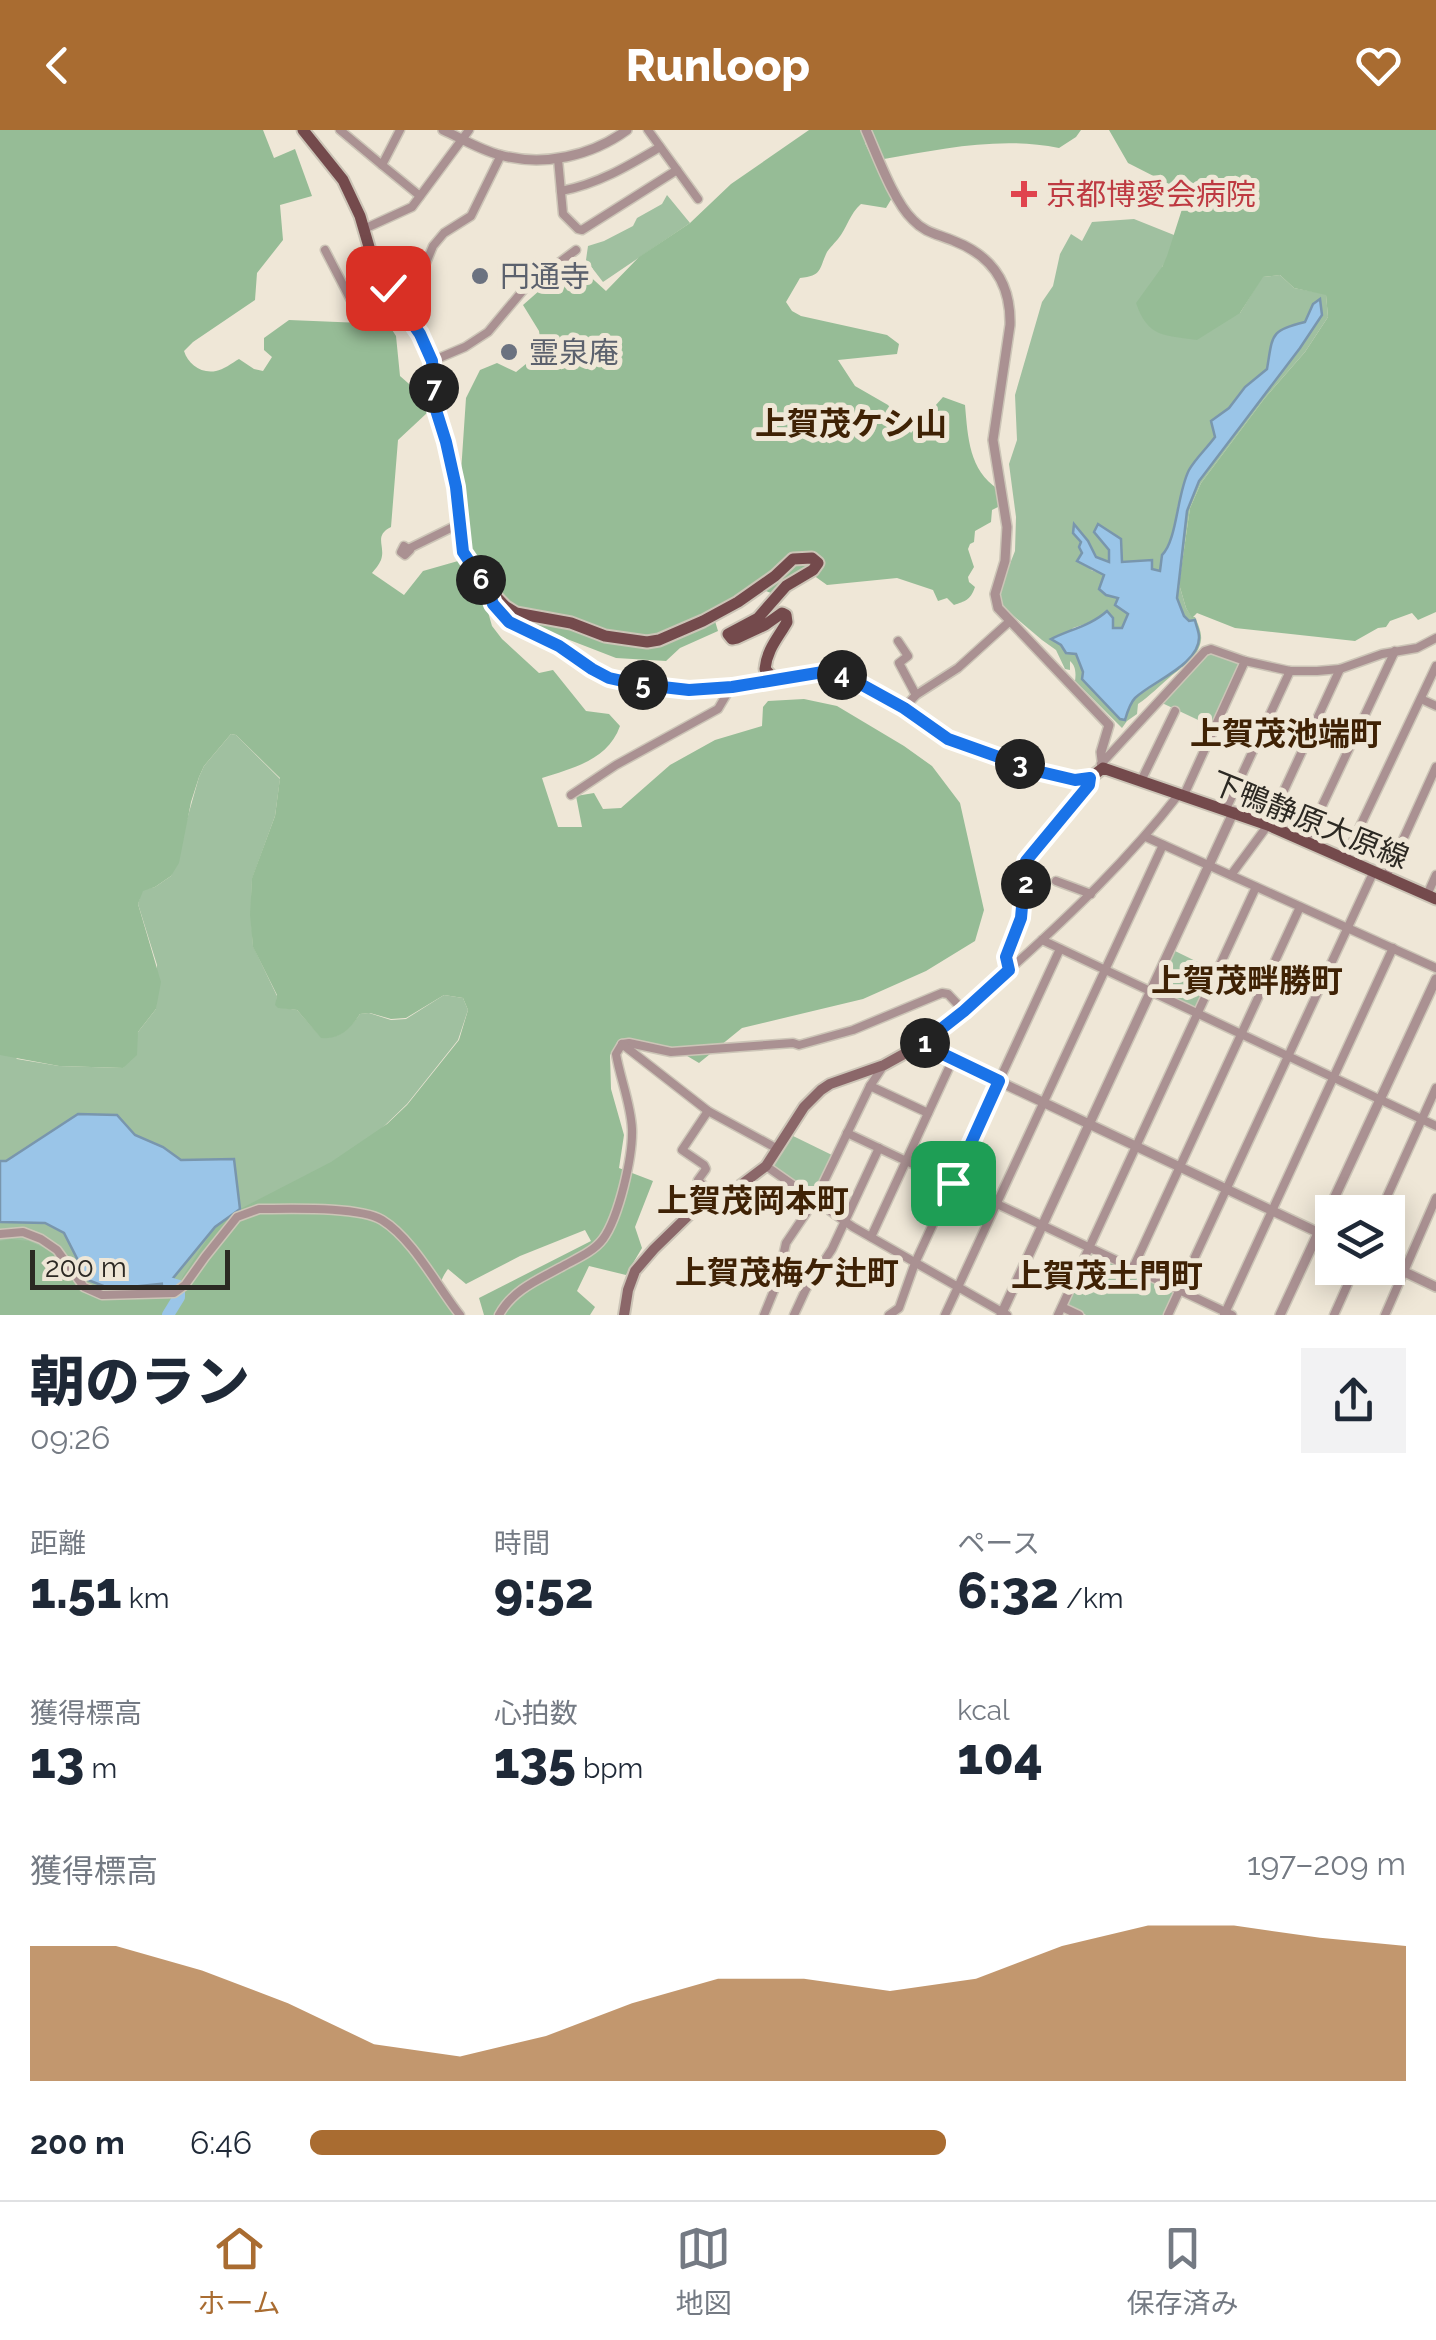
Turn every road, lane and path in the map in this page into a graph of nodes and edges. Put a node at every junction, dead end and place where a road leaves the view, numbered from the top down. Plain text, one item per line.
1 (303, 130) edge
2 (340, 130) edge
3 (400, 130) edge
4 (442, 130) edge
5 (627, 130) edge
6 (648, 130) edge
7 (866, 130) edge
8 (465, 134) edge
9 (660, 147) junction
10 (501, 155) junction
11 (558, 159) junction
12 (382, 165) junction
13 (677, 170) junction
14 (561, 191) junction
15 (420, 196) junction
16 (698, 199) dead end
17 (364, 229) junction
18 (324, 250) dead end
19 (576, 250) dead end
20 (389, 290) junction
21 (432, 361) junction
22 (459, 524) junction
23 (390, 562) dead end
24 (488, 589) junction
25 (1010, 621) junction
26 (1436, 638) edge
27 (898, 641) dead end
28 (1396, 651) junction
29 (1245, 661) junction
30 (1436, 666) edge
31 (1340, 669) junction
32 (1290, 671) junction
33 (775, 680) junction
34 (732, 687) junction
35 (916, 695) junction
36 (1420, 699) junction
37 (1436, 706) edge
38 (904, 708) junction
39 (1175, 711) dead end
40 (1102, 766) junction
41 (1436, 767) edge
42 (1090, 778) junction
43 (1141, 781) junction
44 (1182, 794) junction
45 (571, 795) dead end
46 (1230, 810) junction
47 (1268, 825) junction
48 (1146, 837) junction
49 (1306, 840) junction
50 (1163, 845) junction
51 (1345, 858) junction
52 (1208, 865) junction
53 (1380, 874) junction
54 (1230, 875) junction
55 (1436, 875) edge
56 (1056, 881) dead end
57 (1256, 886) junction
58 (1091, 894) junction
59 (1431, 897) edge
60 (1300, 906) junction
61 (1348, 928) junction
62 (1042, 940) junction
63 (1392, 948) junction
64 (1060, 949) junction
65 (1436, 968) edge
66 (1009, 970) junction
67 (1105, 970) junction
68 (1436, 979) edge
69 (1152, 992) junction
70 (964, 1011) junction
71 (1197, 1014) junction
72 (1241, 1034) junction
73 (622, 1044) junction
74 (922, 1044) junction
75 (1288, 1056) junction
76 (953, 1059) junction
77 (884, 1065) junction
78 (1333, 1078) junction
79 (999, 1081) junction
80 (870, 1086) junction
81 (1436, 1088) edge
82 (1381, 1100) junction
83 (1043, 1102) junction
84 (708, 1111) junction
85 (928, 1113) junction
86 (1422, 1119) junction
87 (1090, 1124) junction
88 (1436, 1126) edge
89 (847, 1133) junction
90 (1136, 1146) junction
91 (776, 1148) junction
92 (880, 1148) junction
93 (682, 1150) junction
94 (675, 1159) dead end
95 (906, 1161) junction
96 (766, 1166) junction
97 (1180, 1166) junction
98 (953, 1183) junction
99 (1227, 1188) junction
100 (1336, 1195) edge
101 (1388, 1195) edge
102 (1436, 1198) edge
103 (718, 1200) junction
104 (815, 1200) junction
105 (997, 1204) junction
106 (1272, 1210) junction
107 (846, 1222) junction
108 (1043, 1226) junction
109 (1315, 1230) edge
110 (0, 1234) edge
111 (871, 1237) junction
112 (1315, 1241) edge
113 (1089, 1247) junction
114 (915, 1263) junction
115 (1133, 1268) junction
116 (1405, 1270) edge
117 (1405, 1272) edge
118 (1347, 1285) edge
119 (1398, 1285) edge
120 (1436, 1287) edge
121 (958, 1288) junction
122 (1180, 1290) junction
123 (1060, 1311) edge
124 (1004, 1314) edge
125 (1227, 1314) edge
126 (460, 1315) edge
127 (499, 1315) edge
128 (624, 1315) edge
129 (764, 1315) edge
130 (794, 1315) edge
131 (888, 1315) edge
132 (945, 1315) edge
133 (1079, 1315) edge
134 (1168, 1315) edge
135 (1280, 1315) edge
136 (1334, 1315) edge
137 (1385, 1315) edge

1 - 17 main road
2 - 12 street
3 - 12 street
4 - 8 street
5 - 11 street
6 - 9 street
7 - 25 street
8 - 10 street
8 - 15 street
9 - 13 street
9 - 14 street
10 - 11 street
10 - 20 street
11 - 14 street
12 - 15 street
13 - 14 street
13 - 16 street
15 - 17 street
17 - 20 main road
18 - 20 street
19 - 21 street
20 - 21 main road
21 - 22 main road
22 - 23 street
22 - 24 main road
24 - 33 main road
24 - 34 street
25 - 35 street
25 - 40 street
26 - 28 street
27 - 35 street
28 - 31 street
28 - 49 street
29 - 32 street
29 - 40 street
29 - 44 street
30 - 36 street
31 - 32 street
31 - 47 street
32 - 46 street
33 - 34 street
33 - 38 main road
34 - 45 street
35 - 38 street
36 - 37 street
36 - 51 street
38 - 42 main road
39 - 43 street
40 - 42 main road
40 - 43 main road, 下鴨静原大原線
41 - 53 street
42 - 66 main road
43 - 44 main road, 下鴨静原大原線
44 - 46 main road, 下鴨静原大原線
44 - 48 street
46 - 47 main road, 下鴨静原大原線
46 - 52 street
47 - 49 main road, 下鴨静原大原線
47 - 54 street
48 - 50 street
48 - 58 street
49 - 51 main road, 下鴨静原大原線
50 - 52 street
50 - 67 street
51 - 53 main road, 下鴨静原大原線
52 - 54 street
52 - 69 street
53 - 59 main road, 下鴨静原大原線
53 - 61 street
54 - 57 street
55 - 59 street
56 - 58 street
57 - 60 street
57 - 71 street
58 - 62 street
60 - 61 street
60 - 72 street
61 - 63 street
61 - 75 street
62 - 64 street
62 - 66 street
63 - 65 street
63 - 78 street
64 - 67 street
64 - 79 street
66 - 70 main road
67 - 69 street
67 - 83 street
68 - 82 street
69 - 71 street
69 - 87 street
70 - 73 street
70 - 74 main road
71 - 72 street
71 - 90 street
72 - 75 street
72 - 97 street
73 - 84 street
73 - 127 street
74 - 76 street
74 - 77 main road
75 - 78 street
75 - 99 street
76 - 79 street
76 - 85 street
77 - 80 street
77 - 91 main road
78 - 82 street
78 - 106 street
79 - 83 street
79 - 98 street
80 - 85 street
80 - 89 street
81 - 86 street
82 - 86 street
82 - 100 street
83 - 87 street
83 - 105 street
84 - 91 street
84 - 93 street
85 - 95 street
86 - 88 street
86 - 101 street
87 - 90 street
87 - 108 street
89 - 92 street
89 - 104 street
90 - 97 street
90 - 113 street
91 - 96 main road
92 - 95 street
92 - 107 street
93 - 94 street
93 - 103 street
95 - 98 street
95 - 111 street
96 - 103 main road
96 - 104 street
97 - 99 street
97 - 115 street
98 - 105 street
98 - 114 street
99 - 106 street
99 - 122 street
102 - 116 street
103 - 128 main road
104 - 107 street
104 - 129 street
105 - 108 street
105 - 121 street
106 - 109 street
106 - 125 street
107 - 111 street
107 - 130 street
108 - 113 street
108 - 124 street
110 - 126 street
111 - 114 street
112 - 135 street
113 - 115 street
113 - 123 street
114 - 121 street
114 - 131 street
115 - 122 street
117 - 120 street
118 - 136 street
119 - 137 street
121 - 124 street
121 - 132 street
122 - 125 street
122 - 134 street
123 - 133 street

